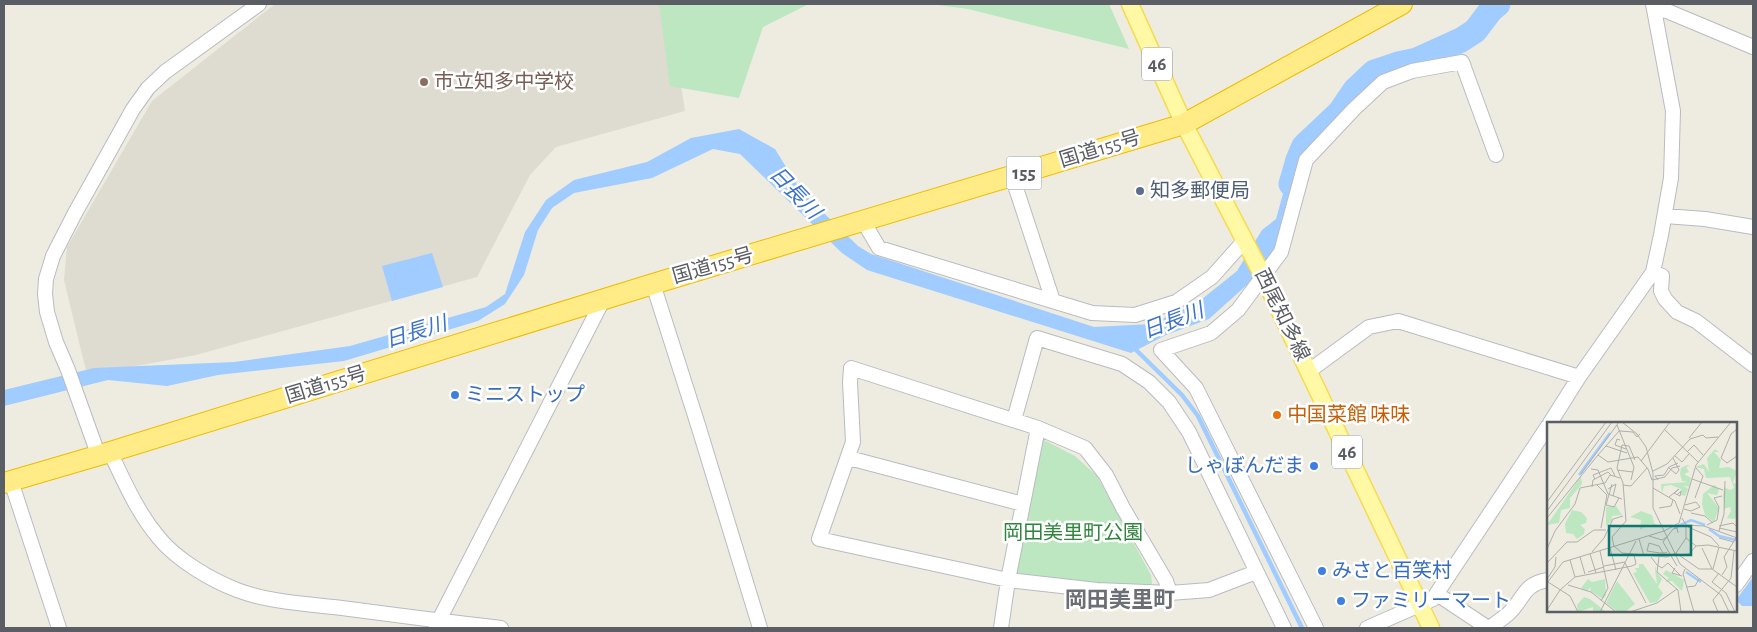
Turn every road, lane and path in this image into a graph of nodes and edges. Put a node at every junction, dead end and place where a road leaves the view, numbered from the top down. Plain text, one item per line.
1 (259, 4) edge
2 (1130, 4) edge
3 (1402, 4) edge
4 (1653, 6) edge
5 (1753, 47) edge
6 (1184, 124) junction
7 (1496, 155) dead end
8 (1012, 176) junction
9 (1664, 216) junction
10 (863, 221) junction
11 (1753, 227) edge
12 (1245, 240) junction
13 (1653, 272) junction
14 (1263, 276) junction
15 (653, 284) junction
16 (603, 300) junction
17 (1053, 301) junction
18 (1753, 365) edge
19 (1309, 371) junction
20 (1579, 378) junction
21 (1014, 420) junction
22 (1550, 422) edge
23 (1547, 427) edge
24 (1038, 428) junction
25 (104, 453) junction
26 (849, 458) junction
27 (7, 482) edge
28 (1023, 504) junction
29 (1753, 561) edge
30 (1256, 572) junction
31 (1008, 580) junction
32 (1547, 580) edge
33 (1737, 583) edge
34 (1170, 593) junction
35 (1437, 594) junction
36 (1420, 605) junction
37 (437, 624) edge
38 (59, 628) edge
39 (501, 628) edge
40 (760, 628) edge
41 (1002, 628) edge
42 (1284, 628) edge
43 (1316, 628) edge
44 (1367, 628) edge
45 (1430, 628) edge
46 (1488, 628) edge

1 - 25 street
2 - 6 main road, 西尾知多線 / 46
3 - 6 highway, 国道155号 / 155
4 - 5 street
4 - 9 street
6 - 8 highway, 国道155号 / 155
6 - 12 main road, 西尾知多線 / 46
7 - 14 street
8 - 10 highway, 国道155号 / 155
8 - 17 street
9 - 11 street
9 - 13 street
10 - 15 highway, 国道155号 / 155
10 - 17 street
12 - 14 main road, 西尾知多線 / 46
12 - 17 street
13 - 18 street
13 - 20 street
14 - 19 main road, 西尾知多線 / 46
14 - 43 street
15 - 16 highway, 国道155号 / 155
15 - 40 street
16 - 25 highway, 国道155号 / 155
16 - 37 street
19 - 20 street
19 - 36 main road, 西尾知多線 / 46
20 - 22 street
21 - 24 street
21 - 26 street
21 - 30 street
23 - 35 street
24 - 28 street
24 - 34 street
25 - 27 highway, 国道155号 / 155
25 - 37 street
26 - 28 street
26 - 31 street
27 - 38 street
28 - 31 street
29 - 33 street
30 - 34 street
30 - 42 street
31 - 34 street
31 - 41 street
32 - 46 street
35 - 36 street
35 - 46 street
36 - 44 street
36 - 45 main road, 西尾知多線 / 46
37 - 39 street

